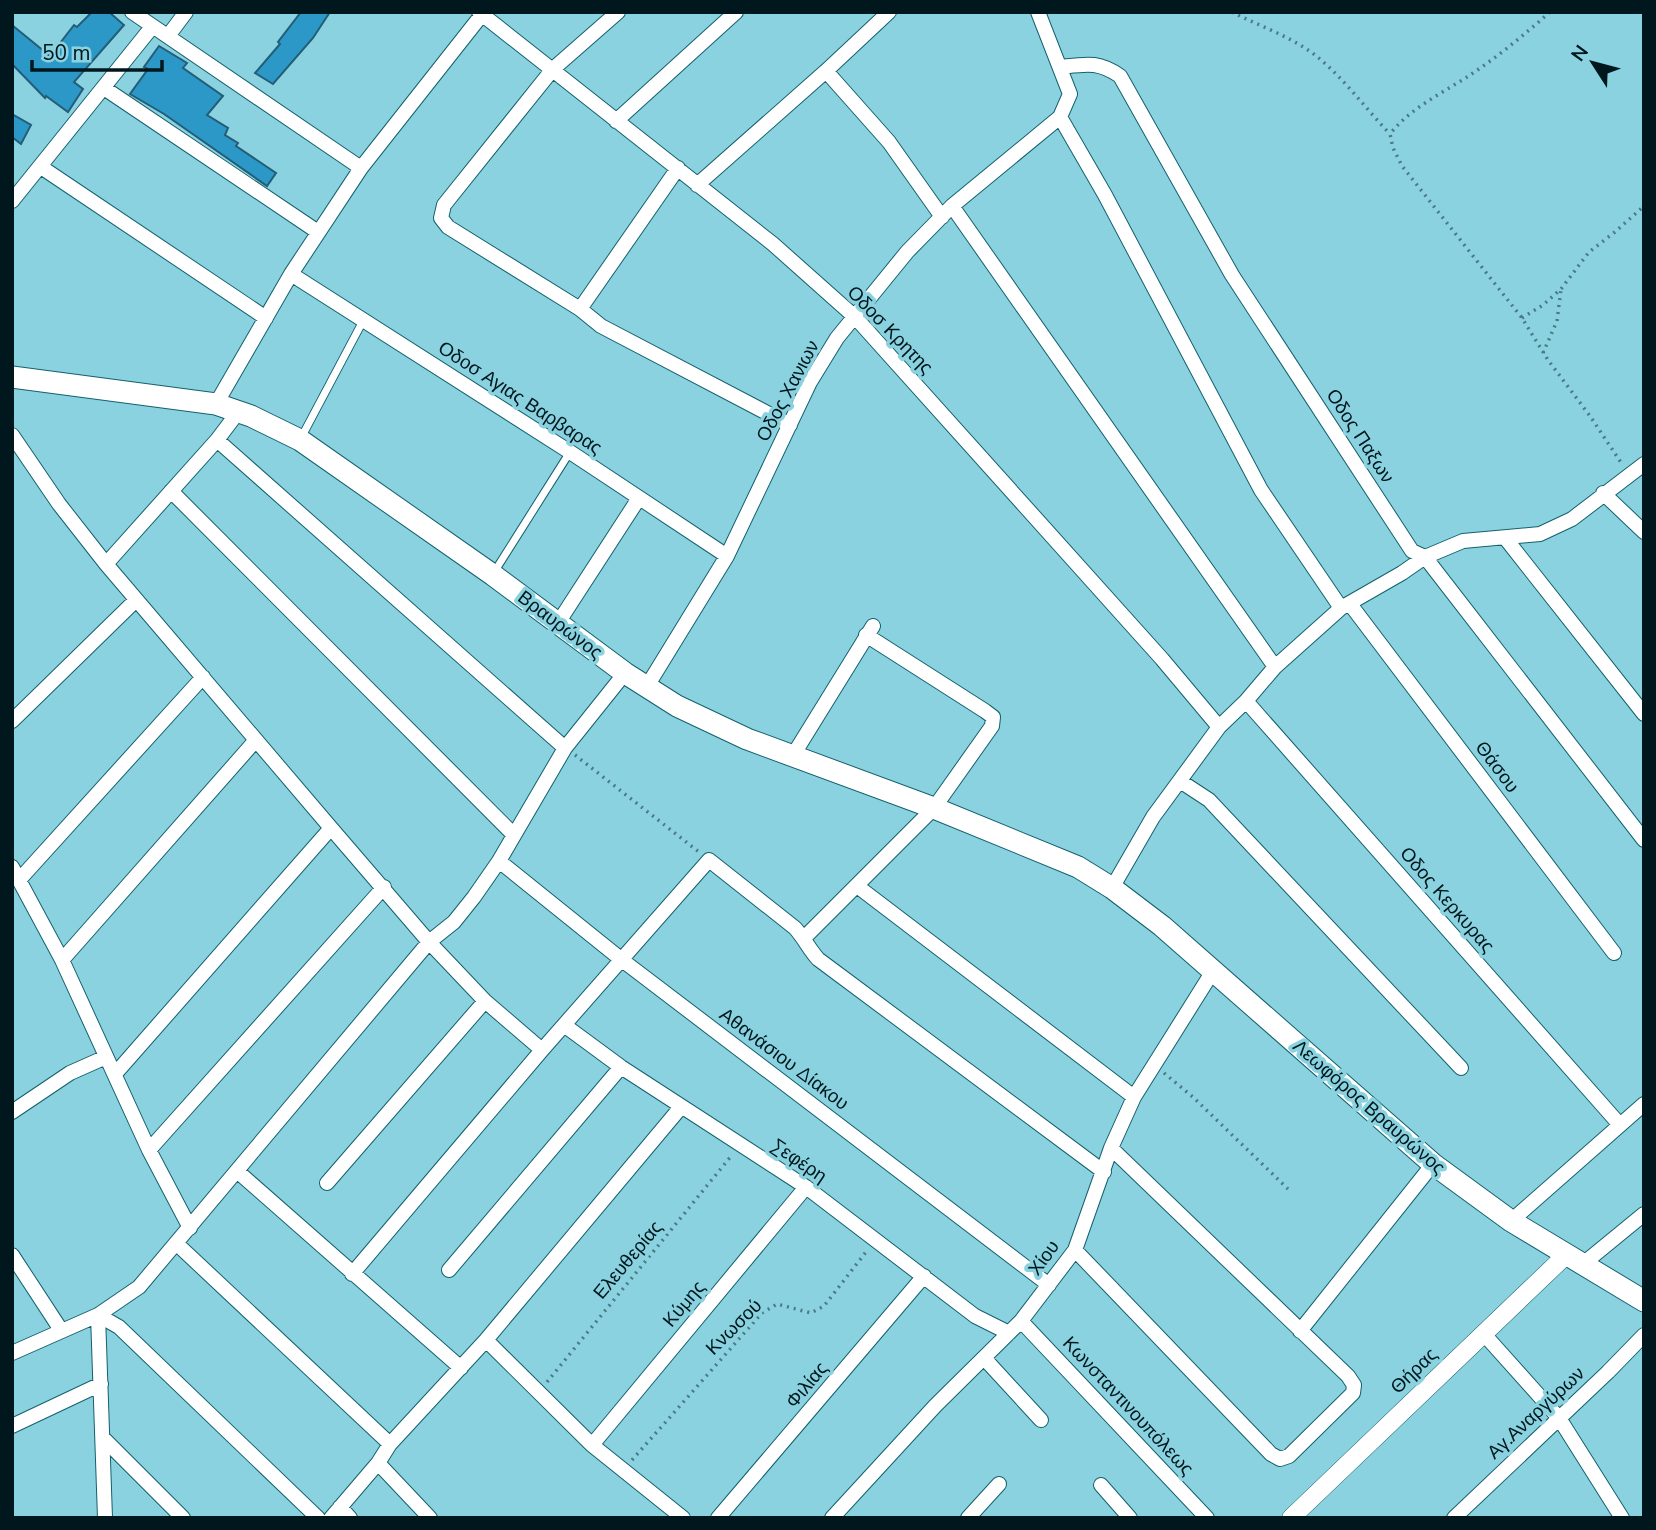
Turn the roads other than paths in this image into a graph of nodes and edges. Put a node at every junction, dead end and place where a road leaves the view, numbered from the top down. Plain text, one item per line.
1 (132, 12) edge
2 (186, 12) edge
3 (618, 12) edge
4 (736, 12) edge
5 (889, 12) edge
6 (1038, 12) edge
7 (481, 13) edge
8 (152, 27) junction
9 (168, 36) junction
10 (1060, 67) junction
11 (553, 69) junction
12 (826, 71) junction
13 (104, 88) junction
14 (1060, 117) junction
15 (616, 121) junction
16 (41, 167) junction
17 (361, 168) junction
18 (678, 168) junction
19 (697, 185) junction
20 (12, 201) edge
21 (947, 211) junction
22 (318, 232) junction
23 (291, 274) junction
24 (580, 309) junction
25 (855, 317) junction
26 (266, 318) junction
27 (363, 321) junction
28 (12, 377) edge
29 (216, 404) junction
30 (239, 411) junction
31 (790, 425) junction
32 (12, 435) edge
33 (217, 440) junction
34 (300, 440) junction
35 (570, 452) junction
36 (1644, 464) edge
37 (171, 491) junction
38 (1603, 493) junction
39 (639, 498) junction
40 (1644, 532) edge
41 (1506, 538) junction
42 (727, 556) junction
43 (1425, 557) junction
44 (106, 564) junction
45 (493, 575) junction
46 (136, 600) junction
47 (1346, 606) junction
48 (558, 623) junction
49 (1275, 667) junction
50 (625, 673) junction
51 (203, 677) junction
52 (646, 688) junction
53 (1246, 701) junction
54 (1644, 715) edge
55 (12, 721) edge
56 (1219, 727) junction
57 (256, 740) junction
58 (565, 748) junction
59 (792, 757) junction
60 (1180, 781) junction
61 (934, 808) junction
62 (331, 828) junction
63 (513, 835) junction
64 (1644, 840) edge
65 (499, 861) junction
66 (16, 873) edge
67 (857, 886) junction
68 (384, 887) junction
69 (1112, 888) junction
70 (804, 938) junction
71 (429, 942) junction
72 (1614, 953) dead end
73 (62, 960) junction
74 (622, 960) junction
75 (1213, 971) junction
76 (485, 1001) junction
77 (564, 1025) junction
78 (542, 1051) junction
79 (106, 1057) junction
80 (621, 1067) junction
81 (1461, 1068) dead end
82 (114, 1074) junction
83 (1134, 1097) junction
84 (1644, 1104) edge
85 (681, 1107) junction
86 (12, 1112) edge
87 (1620, 1125) junction
88 (1111, 1148) junction
89 (149, 1150) junction
90 (1433, 1164) junction
91 (237, 1171) junction
92 (1104, 1172) junction
93 (327, 1183) dead end
94 (806, 1187) junction
95 (1644, 1214) edge
96 (1511, 1221) junction
97 (190, 1228) junction
98 (177, 1244) junction
99 (1075, 1250) junction
100 (12, 1255) edge
101 (1575, 1259) junction
102 (449, 1270) dead end
103 (352, 1274) junction
104 (924, 1276) junction
105 (1049, 1285) junction
106 (1644, 1301) edge
107 (98, 1315) junction
108 (1021, 1321) junction
109 (61, 1330) junction
110 (1300, 1331) junction
111 (1009, 1333) junction
112 (1483, 1333) junction
113 (1644, 1335) edge
114 (486, 1340) junction
115 (12, 1353) edge
116 (984, 1358) junction
117 (461, 1367) junction
118 (101, 1384) junction
119 (1559, 1419) junction
120 (1041, 1420) dead end
121 (12, 1426) edge
122 (103, 1438) junction
123 (390, 1444) junction
124 (592, 1445) junction
125 (378, 1463) junction
126 (999, 1484) dead end
127 (1101, 1485) dead end
128 (340, 1514) edge
129 (104, 1517) edge
130 (1620, 1517) edge
131 (183, 1518) edge
132 (318, 1518) edge
133 (430, 1518) edge
134 (683, 1518) edge
135 (719, 1518) edge
136 (832, 1518) edge
137 (968, 1518) edge
138 (1130, 1518) edge
139 (1207, 1518) edge
140 (1291, 1518) edge
141 (1454, 1518) edge

1 - 8 street
2 - 9 street
3 - 11 street
4 - 15 street
5 - 12 street
6 - 10 street
7 - 11 street, Οδοσ Κρητης
7 - 17 street
8 - 9 street
8 - 13 street
9 - 17 street
10 - 14 street
10 - 43 street, Οδος Παξων
11 - 15 street, Οδοσ Κρητης
11 - 24 street
12 - 19 street
12 - 21 street
13 - 16 street
13 - 22 street
14 - 21 street, Οδος Χανιων
14 - 47 street, Θάσου
15 - 18 street, Οδοσ Κρητης
16 - 20 street
16 - 26 street
17 - 22 street
18 - 19 street, Οδοσ Κρητης
18 - 24 street
19 - 25 street, Οδοσ Κρητης
21 - 25 street, Οδος Χανιων
21 - 49 street
22 - 23 street
23 - 26 street
23 - 27 street, Οδοσ Αγιας Βαρβαρας
24 - 31 street
25 - 31 street, Οδος Χανιων
25 - 56 street, Οδοσ Κρητης
26 - 29 street
27 - 34 lane
27 - 35 street, Οδοσ Αγιας Βαρβαρας
28 - 29 main road, Βραυρώνος
29 - 30 main road, Βραυρώνος
30 - 33 street
30 - 34 main road, Βραυρώνος
31 - 42 street, Οδος Χανιων
32 - 44 street
33 - 37 street
33 - 58 street
34 - 45 main road, Βραυρώνος
35 - 39 street, Οδοσ Αγιας Βαρβαρας
35 - 45 lane
36 - 38 street
37 - 44 street
37 - 63 street
38 - 40 street
38 - 41 street
39 - 42 street, Οδοσ Αγιας Βαρβαρας
39 - 48 street
41 - 43 street
41 - 54 street
42 - 52 street, Οδος Χανιων
43 - 47 street
43 - 64 street, Οδος Παξων
44 - 46 street
45 - 48 main road, Βραυρώνος
46 - 51 street
46 - 55 street
47 - 49 street
47 - 72 street, Θάσου
48 - 50 main road, Βραυρώνος
49 - 53 street
50 - 52 main road, Βραυρώνος
50 - 58 street
51 - 57 street
51 - 66 street
52 - 59 main road, Βραυρώνος
53 - 56 street
53 - 87 street, Οδος Κερκυρας
56 - 60 street
57 - 62 street
57 - 73 street
58 - 63 street
59 - 61 main road, Βραυρώνος
59 - 61 street
60 - 69 street
60 - 81 street
61 - 67 street
61 - 69 main road, Βραυρώνος
62 - 68 street
62 - 82 street
63 - 65 street
65 - 71 street
65 - 74 street, Αθανάσιου Δίακου
66 - 73 street
67 - 70 street
67 - 83 street
68 - 71 street
68 - 89 street
69 - 75 main road, Λεωφόρος Βραυρώνος
70 - 74 street
70 - 92 street
71 - 76 street
71 - 91 street
73 - 79 street
74 - 77 street
74 - 105 street, Αθανάσιου Δίακου
75 - 83 street, Χίου
75 - 90 main road, Λεωφόρος Βραυρώνος
76 - 78 street
76 - 93 street
77 - 78 street
77 - 80 street, Σεφέρη
78 - 103 street
79 - 82 street
79 - 86 street
80 - 85 street, Σεφέρη
80 - 102 street
82 - 89 street
83 - 88 street, Χίου
84 - 87 street
85 - 94 street, Σεφέρη
85 - 114 street
87 - 96 street
88 - 92 street, Χίου
88 - 110 street
89 - 97 street
90 - 96 main road, Λεωφόρος Βραυρώνος
90 - 110 street
91 - 97 street
91 - 103 street
92 - 99 street, Χίου
94 - 104 street, Σεφέρη
94 - 124 street, Κύμης
95 - 101 street
96 - 101 main road, Λεωφόρος Βραυρώνος
97 - 98 street
98 - 107 street
98 - 123 street
99 - 105 street, Χίου
99 - 110 street
100 - 109 street
101 - 106 main road, Λεωφόρος Βραυρώνος
101 - 112 street, Θήρας
103 - 117 street
104 - 111 street, Σεφέρη
104 - 135 street, Φιλίας
105 - 108 street, Χίου
107 - 109 street
107 - 118 street
107 - 132 street
108 - 111 street, Χίου
108 - 139 street, Κωνσταντινουπόλεως
109 - 115 street
111 - 116 street, Χίου
112 - 119 street
112 - 140 street, Θήρας
113 - 119 street, Αγ.Αναργύρων
114 - 117 street
114 - 124 street
116 - 120 street
116 - 136 street, Χίου
117 - 123 street
118 - 121 street
118 - 122 street
119 - 130 street
119 - 141 street, Αγ.Αναργύρων
122 - 129 street
122 - 131 street
123 - 125 street
124 - 134 street
125 - 128 street
125 - 133 street
126 - 137 street
127 - 138 street

